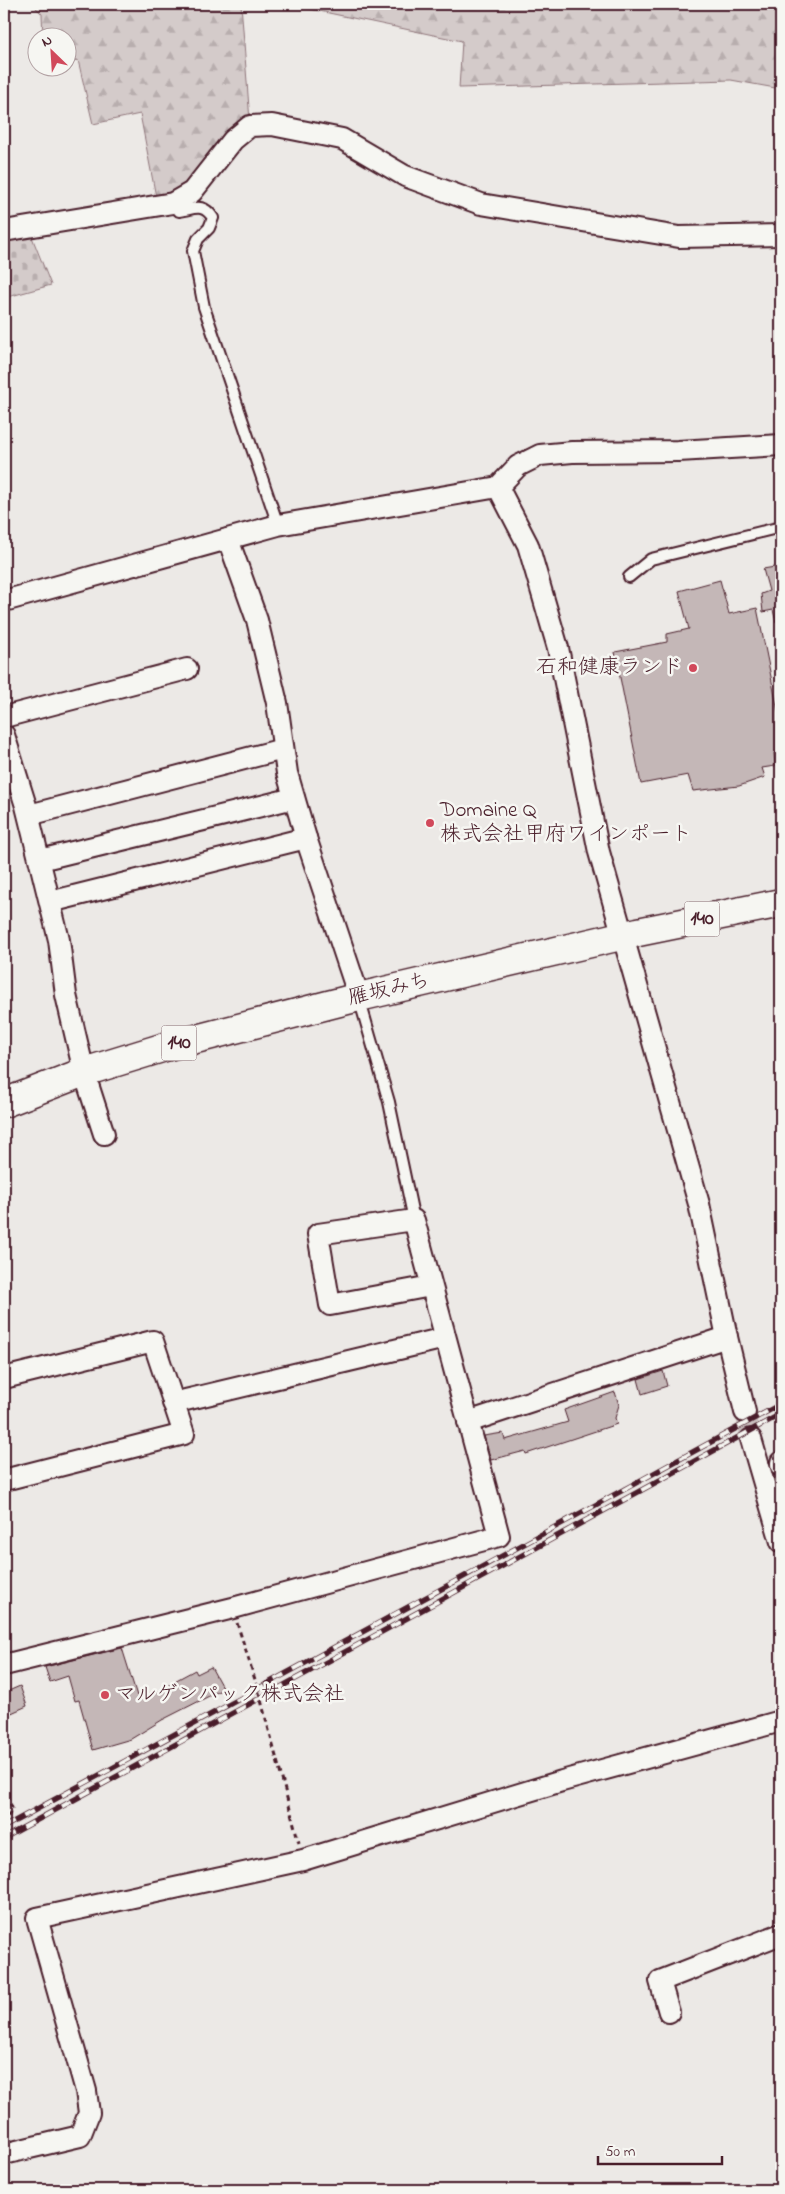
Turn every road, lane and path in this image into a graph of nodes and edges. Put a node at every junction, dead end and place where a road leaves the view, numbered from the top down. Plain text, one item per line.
1 (173, 203) junction
2 (4, 231) edge
3 (781, 235) edge
4 (781, 444) edge
5 (498, 488) junction
6 (278, 525) junction
7 (781, 527) edge
8 (228, 539) junction
9 (628, 577) dead end
10 (4, 601) edge
11 (187, 669) dead end
12 (4, 717) edge
13 (4, 735) edge
14 (283, 749) junction
15 (294, 798) junction
16 (29, 815) junction
17 (306, 838) junction
18 (40, 860) junction
19 (50, 902) junction
20 (781, 903) edge
21 (623, 936) junction
22 (359, 997) junction
23 (84, 1072) junction
24 (4, 1103) edge
25 (104, 1134) dead end
26 (414, 1220) junction
27 (431, 1286) junction
28 (445, 1338) junction
29 (727, 1338) junction
30 (4, 1378) edge
31 (173, 1403) junction
32 (745, 1412) tunnel mouth
33 (468, 1422) junction
34 (751, 1439) tunnel mouth
35 (781, 1462) edge
36 (781, 1466) edge
37 (4, 1480) edge
38 (780, 1532) edge
39 (233, 1608) junction
40 (4, 1665) edge
41 (781, 1721) edge
42 (4, 1787) edge
43 (8, 1818) dead end
44 (303, 1860) junction
45 (781, 1934) edge
46 (669, 2012) dead end
47 (4, 2154) edge

1 - 2 street
1 - 3 street
1 - 6 lane
4 - 5 street
5 - 6 street
5 - 21 street
6 - 8 street
7 - 9 lane
8 - 10 street
8 - 14 street
11 - 12 street
13 - 16 street
14 - 15 street
14 - 16 street
15 - 17 street
15 - 18 street
16 - 18 street
17 - 19 street
17 - 22 street
18 - 19 street
19 - 23 street
20 - 21 highway, 雁坂みち / 140
21 - 22 highway, 雁坂みち / 140
21 - 29 street
22 - 23 highway, 雁坂みち / 140
22 - 26 lane
23 - 24 highway, 雁坂みち / 140
23 - 25 street
26 - 27 street
26 - 27 street
27 - 28 street
28 - 31 street
28 - 33 street
29 - 32 street
29 - 33 street
30 - 31 street
31 - 37 street
33 - 39 street
34 - 38 street
35 - 36 street
39 - 40 street
39 - 44 path
41 - 44 street
42 - 43 path
44 - 47 street
45 - 46 street

